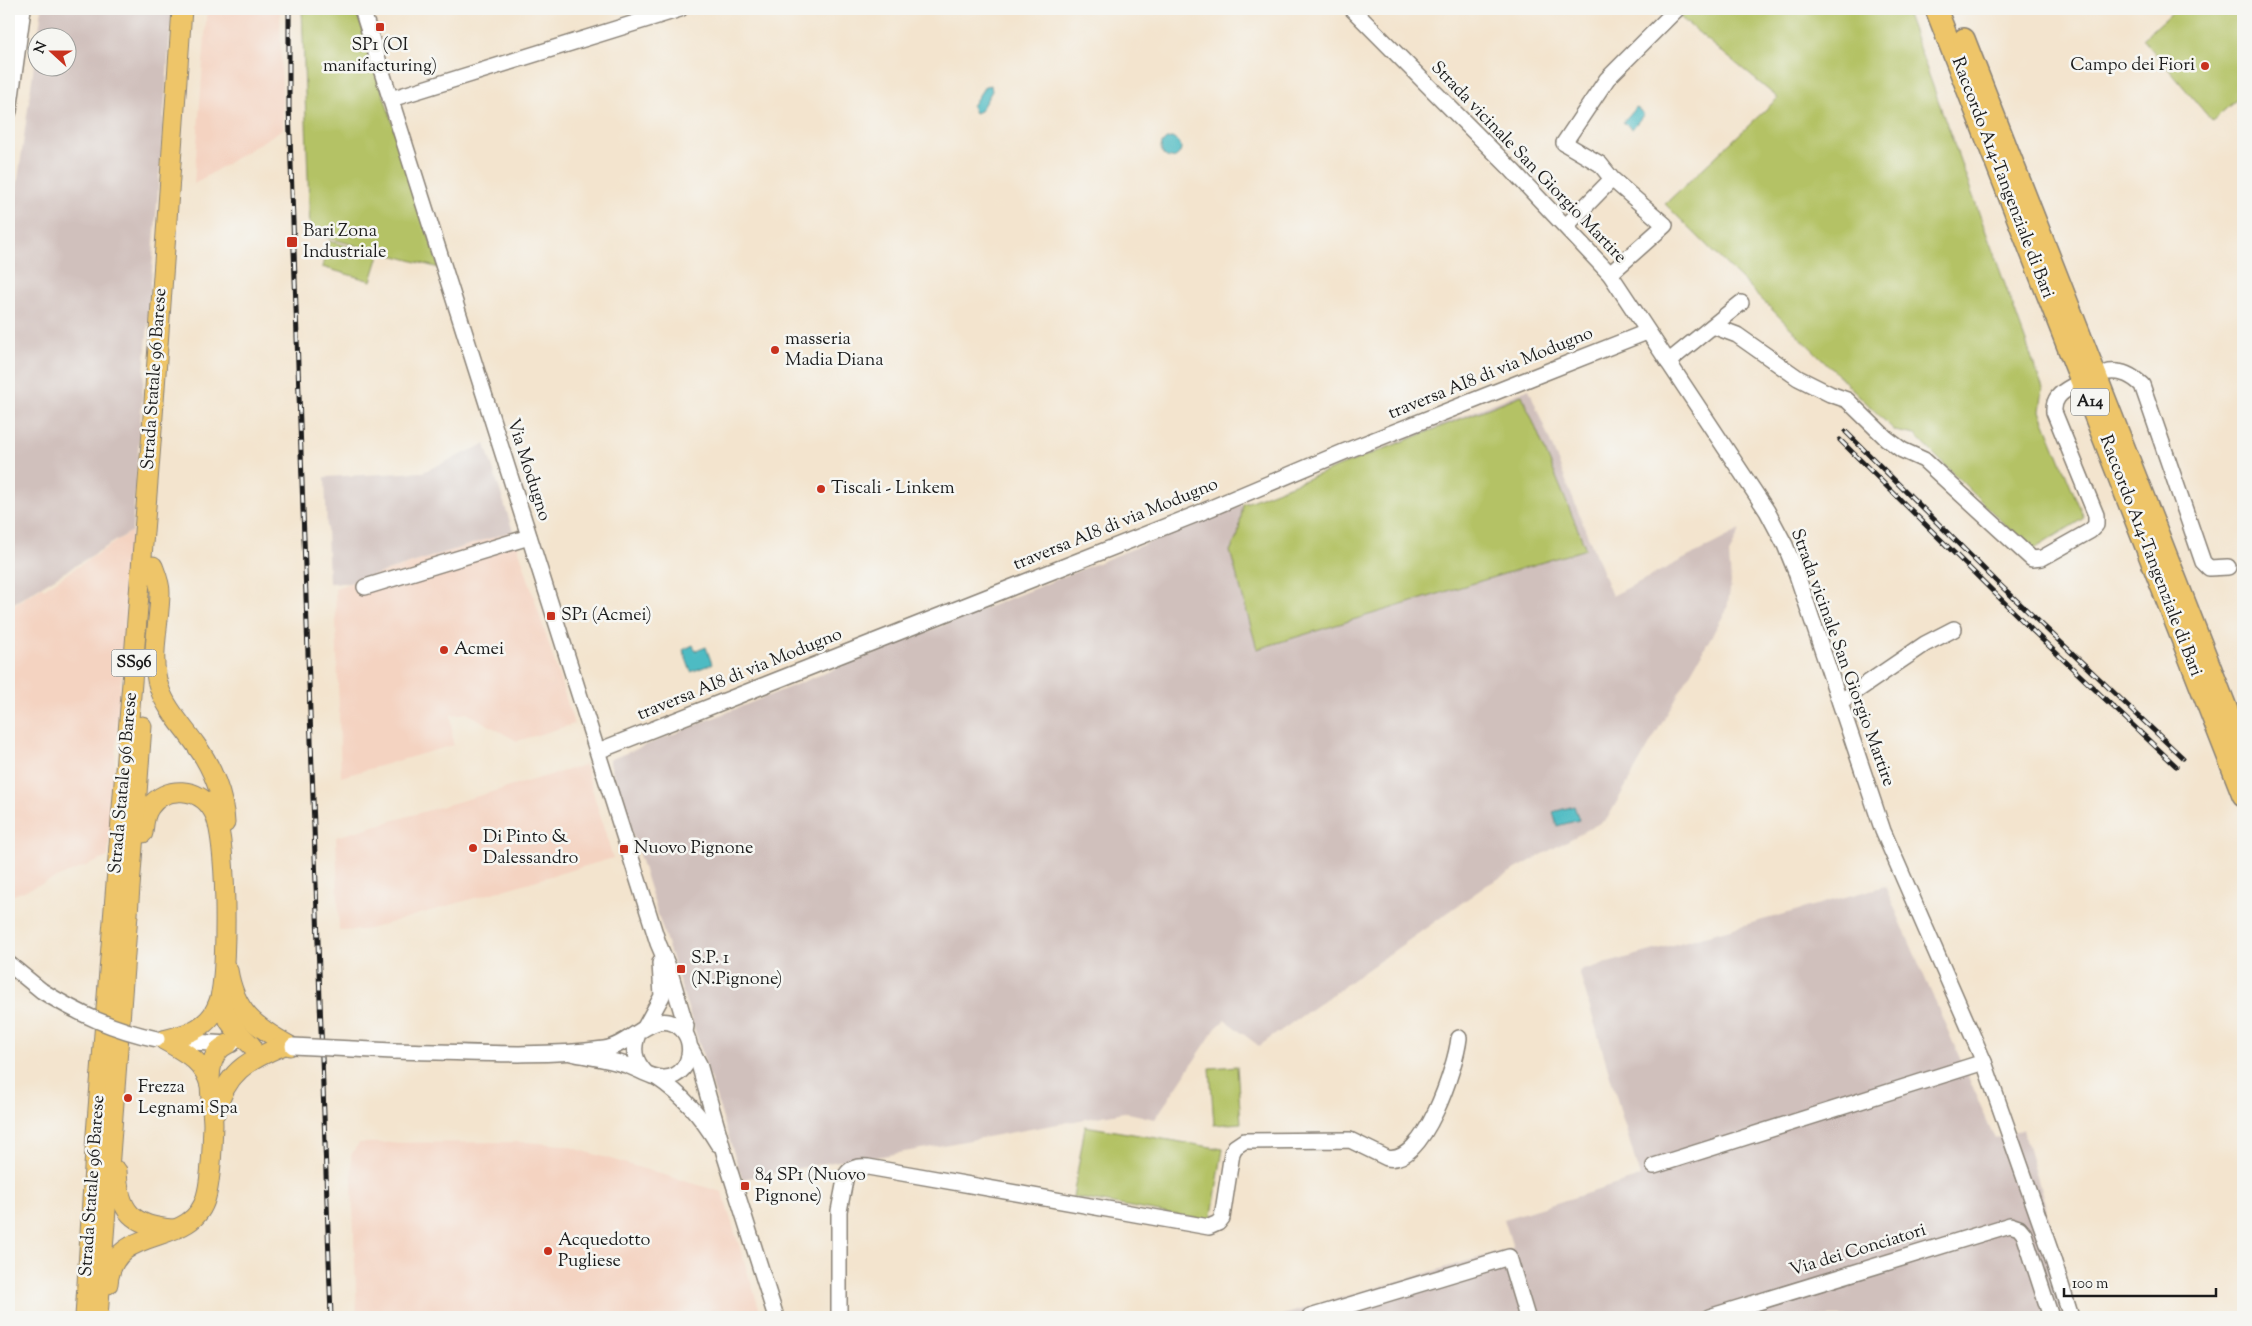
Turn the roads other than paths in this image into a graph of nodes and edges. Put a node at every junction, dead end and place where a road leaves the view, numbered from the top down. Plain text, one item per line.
1 (23, 9) edge
2 (174, 9) edge
3 (182, 9) edge
4 (194, 9) edge
5 (362, 9) edge
6 (680, 9) edge
7 (1352, 9) edge
8 (1677, 9) edge
9 (1936, 9) edge
10 (1952, 9) edge
11 (176, 89) junction
12 (391, 100) junction
13 (9, 111) edge
14 (1612, 179) junction
15 (1566, 226) junction
16 (1610, 274) junction
17 (1741, 303) dead end
18 (1712, 326) junction
19 (1647, 332) junction
20 (1668, 362) junction
21 (2109, 372) dead end
22 (2071, 387) dead end
23 (529, 537) junction
24 (154, 566) junction
25 (2228, 567) dead end
26 (365, 587) dead end
27 (1954, 629) dead end
28 (1840, 702) junction
29 (598, 751) junction
30 (2243, 751) edge
31 (2243, 795) edge
32 (222, 859) junction
33 (126, 938) junction
34 (658, 943) junction
35 (225, 952) junction
36 (9, 964) edge
37 (221, 994) junction
38 (642, 1030) junction
39 (685, 1032) junction
40 (1459, 1038) dead end
41 (160, 1040) junction
42 (228, 1044) junction
43 (118, 1045) junction
44 (251, 1045) junction
45 (288, 1046) junction
46 (691, 1049) junction
47 (571, 1053) junction
48 (1984, 1062) junction
49 (650, 1075) junction
50 (210, 1085) junction
51 (213, 1123) junction
52 (725, 1156) junction
53 (1654, 1166) dead end
54 (174, 1230) junction
55 (85, 1317) edge
56 (98, 1317) edge
57 (105, 1317) edge
58 (776, 1317) edge
59 (838, 1317) edge
60 (1310, 1317) edge
61 (1527, 1317) edge
62 (1708, 1317) edge
63 (2051, 1317) edge
64 (2071, 1317) edge

1 - 13 street
2 - 11 main road
3 - 11 main road, Strada Statale 96 Barese / SS96
4 - 24 main road, Strada Statale 96 Barese / SS96
5 - 12 street, Via Modugno
6 - 12 street
7 - 15 street, Strada vicinale San Giorgio Martire
8 - 14 street
9 - 31 highway, Raccordo A14-Tangenziale di Bari / A14
10 - 30 highway, Raccordo A14-Tangenziale di Bari / A14
11 - 55 main road, Strada Statale 96 Barese / SS96
12 - 23 street, Via Modugno
14 - 15 street
14 - 16 street
15 - 16 street, Strada vicinale San Giorgio Martire
16 - 19 street, Strada vicinale San Giorgio Martire
17 - 18 street
18 - 20 street
18 - 22 street
19 - 20 street, Strada vicinale San Giorgio Martire
19 - 29 street, traversa AI8 di via Modugno
20 - 28 street, Strada vicinale San Giorgio Martire
21 - 25 street
23 - 26 street
23 - 29 street, Via Modugno
24 - 32 main road
24 - 33 main road, Strada Statale 96 Barese / SS96
27 - 28 street
28 - 48 street, Strada vicinale San Giorgio Martire
29 - 34 street, Via Modugno
32 - 33 main road
32 - 35 main road
33 - 43 main road, Strada Statale 96 Barese / SS96
34 - 38 street, Via Modugno
34 - 39 street, Via Modugno
35 - 37 main road
35 - 45 main road
36 - 41 street, bridge
37 - 41 main road
37 - 44 main road
38 - 39 street
38 - 47 street
38 - 49 street
39 - 46 street
40 - 59 street
41 - 42 street
41 - 50 main road
42 - 44 street
42 - 50 main road
43 - 54 main road
43 - 56 main road, Strada Statale 96 Barese / SS96
44 - 45 street
45 - 47 street, bridge
45 - 51 main road
46 - 49 street
46 - 52 street
47 - 49 street
48 - 53 street
48 - 64 street, Strada vicinale San Giorgio Martire
49 - 52 street
50 - 51 main road
51 - 54 main road
52 - 58 street
54 - 57 main road
60 - 61 street
62 - 63 street, Via dei Conciatori

